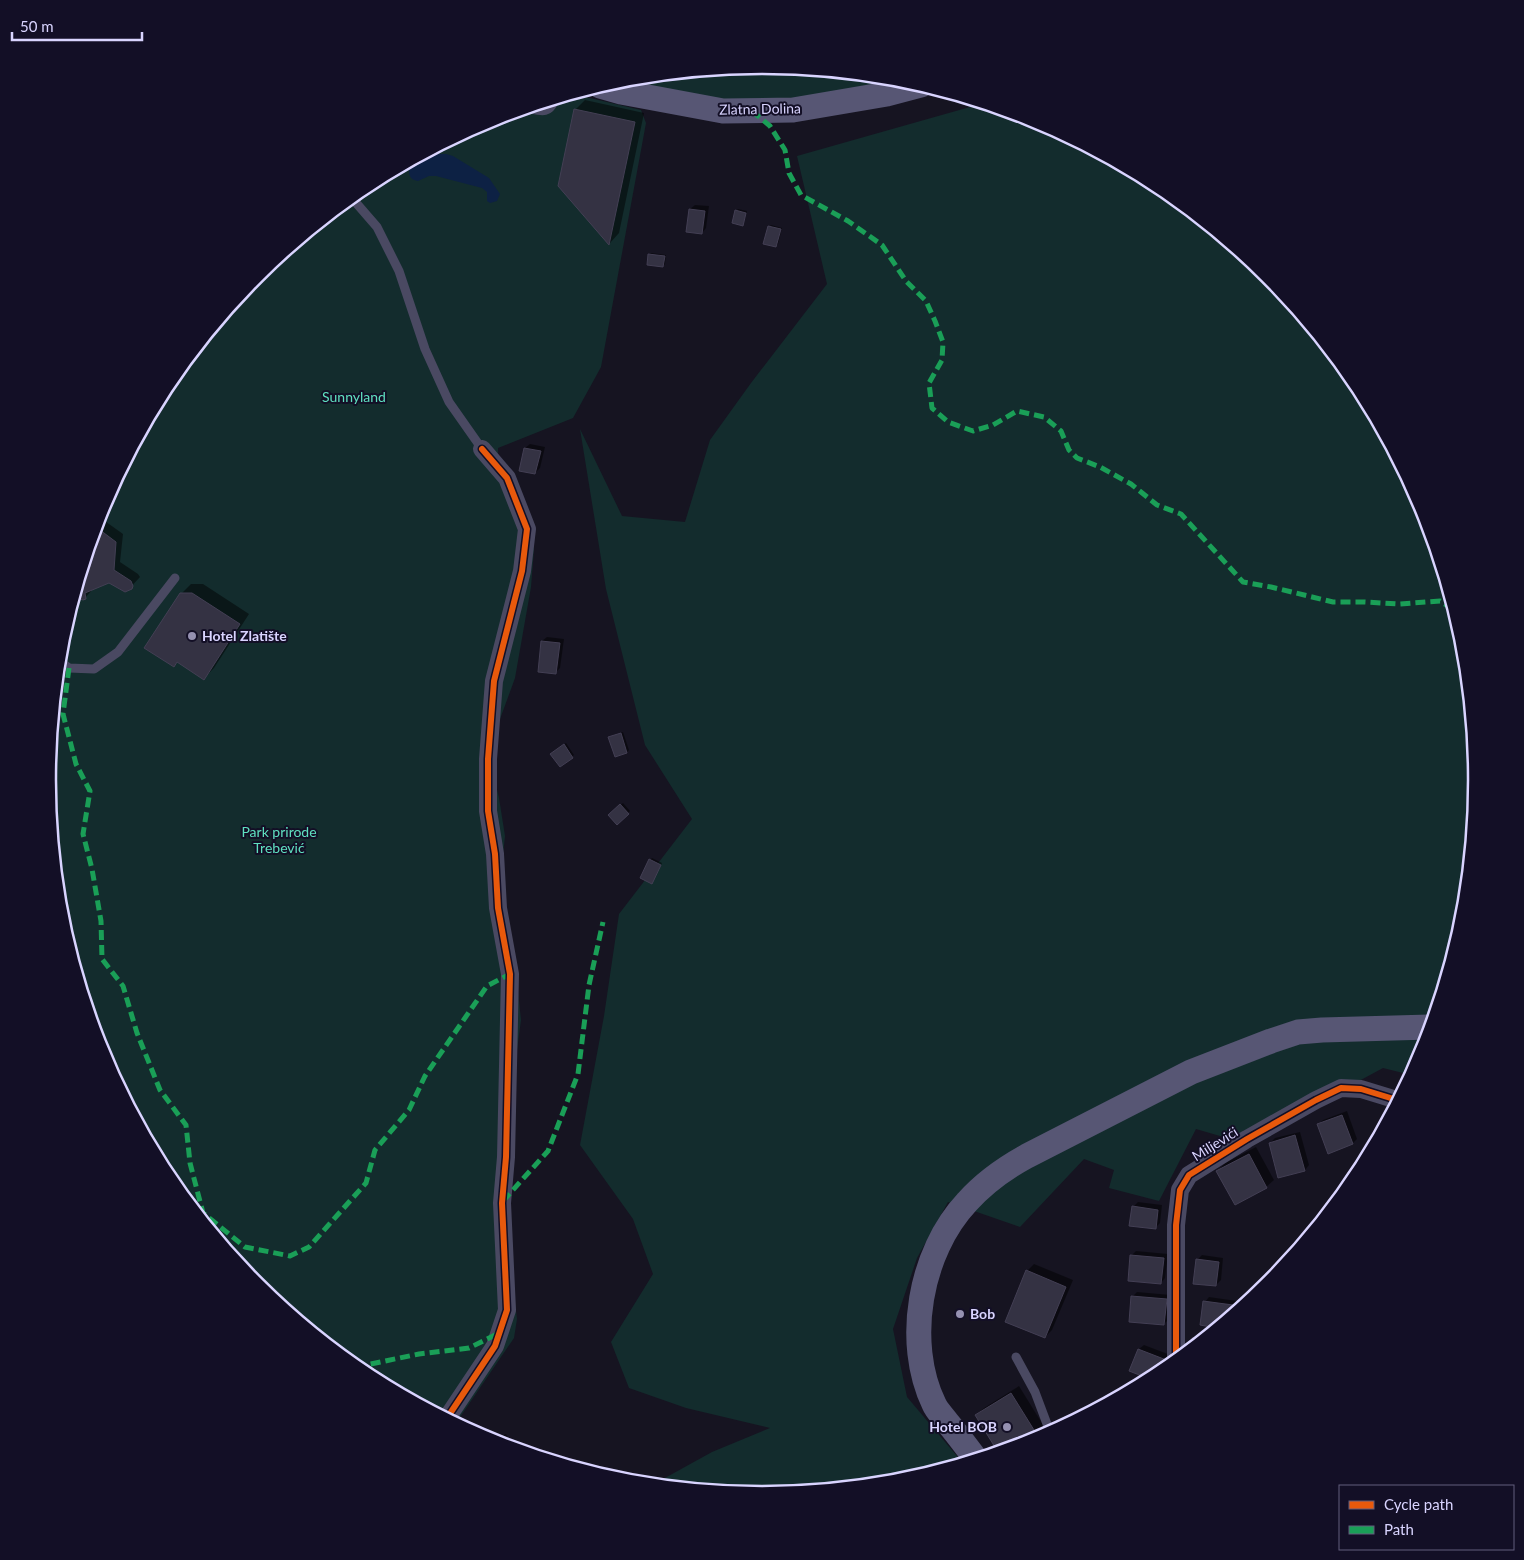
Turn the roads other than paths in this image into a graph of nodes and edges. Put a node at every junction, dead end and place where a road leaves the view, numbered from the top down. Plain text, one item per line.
1 (620, 89) edge
2 (905, 89) edge
3 (553, 106) edge
4 (539, 111) edge
5 (356, 203) edge
6 (482, 449) joint
7 (175, 578) dead end
8 (66, 666) edge
9 (1422, 1027) edge
10 (1392, 1098) edge
11 (1176, 1351) edge
12 (1016, 1357) dead end
13 (450, 1413) edge
14 (1047, 1425) edge
15 (972, 1454) edge

1 - 2 main road, Zlatna Dolina
3 - 4 lane
5 - 6 lane
6 - 13 street
7 - 8 lane
9 - 15 main road
10 - 11 street, Miljevići
12 - 14 lane

